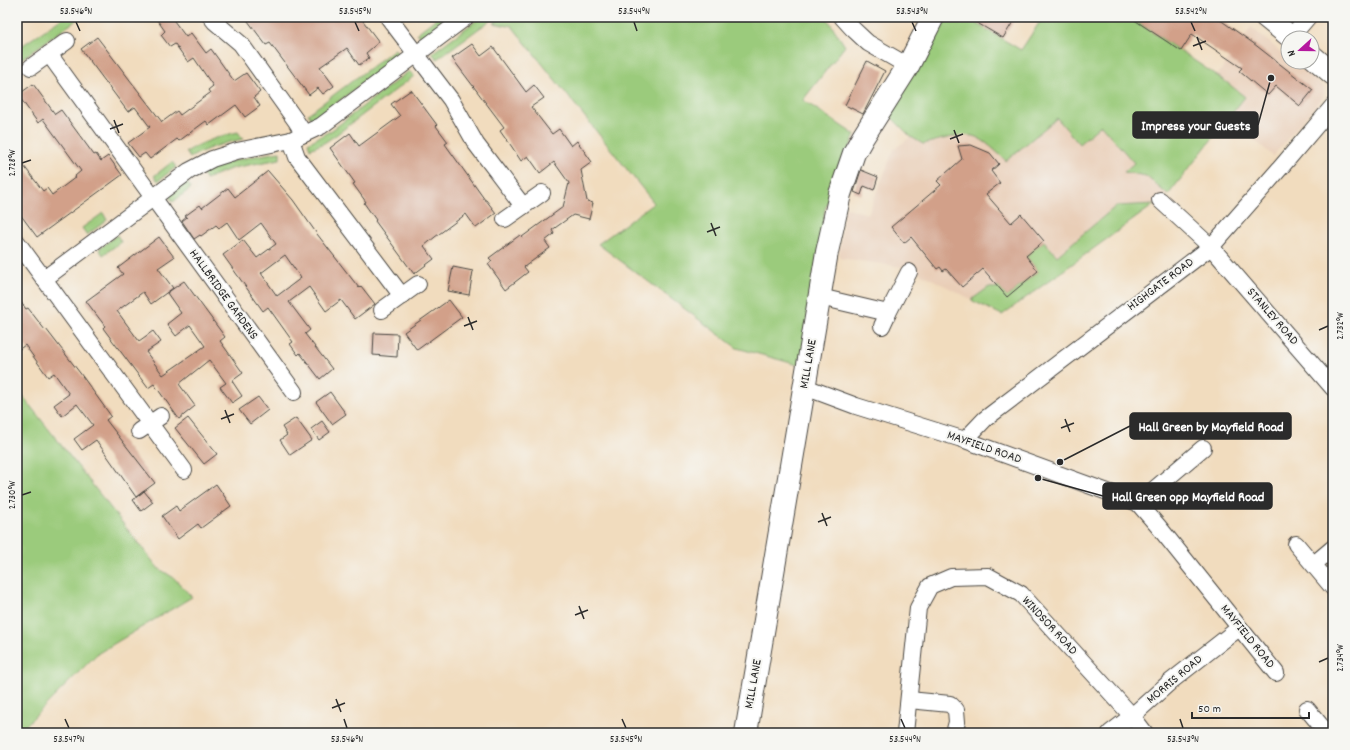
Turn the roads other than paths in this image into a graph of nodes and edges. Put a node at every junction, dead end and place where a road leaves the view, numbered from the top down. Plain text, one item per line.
1 (211, 17) edge
2 (388, 17) edge
3 (466, 17) edge
4 (842, 17) edge
5 (933, 17) edge
6 (1266, 17) edge
7 (1308, 17) edge
8 (1281, 30) edge
9 (1297, 30) edge
10 (67, 40) dead end
11 (49, 54) junction
12 (417, 54) junction
13 (1320, 63) edge
14 (908, 66) junction
15 (31, 67) dead end
16 (1333, 74) edge
17 (1333, 106) edge
18 (297, 137) junction
19 (542, 192) dead end
20 (153, 197) junction
21 (1160, 200) dead end
22 (523, 206) junction
23 (504, 219) dead end
24 (17, 242) edge
25 (1211, 247) junction
26 (910, 272) dead end
27 (44, 279) junction
28 (418, 284) dead end
29 (402, 296) junction
30 (820, 297) junction
31 (382, 310) dead end
32 (805, 387) junction
33 (1333, 388) edge
34 (294, 392) dead end
35 (965, 440) junction
36 (1203, 448) dead end
37 (184, 470) dead end
38 (1138, 503) junction
39 (1296, 544) dead end
40 (1333, 548) edge
41 (1314, 564) junction
42 (1333, 588) edge
43 (1240, 628) junction
44 (1276, 673) dead end
45 (909, 700) junction
46 (1307, 709) dead end
47 (1132, 716) junction
48 (746, 733) edge
49 (905, 733) edge
50 (954, 733) edge
51 (1110, 733) edge
52 (1145, 733) edge
53 (1327, 733) edge

1 - 18 street
2 - 12 street
3 - 12 street
4 - 14 street
5 - 14 street, MILL LANE
6 - 8 street
7 - 9 street
10 - 11 street
11 - 15 street
11 - 20 street, HALLBRIDGE GARDENS
12 - 18 street
12 - 22 street
13 - 16 street
14 - 30 street, MILL LANE
17 - 25 street, HIGHGATE ROAD
18 - 20 street
18 - 29 street
19 - 22 street
20 - 27 street
20 - 34 street, HALLBRIDGE GARDENS
21 - 25 street, STANLEY ROAD
22 - 23 street
24 - 27 street
25 - 33 street, STANLEY ROAD
25 - 35 street, HIGHGATE ROAD
26 - 30 street
27 - 37 street
28 - 29 street
29 - 31 street
30 - 32 street, MILL LANE
32 - 35 street, MAYFIELD ROAD
32 - 48 street, MILL LANE
35 - 38 street, MAYFIELD ROAD
36 - 38 street
38 - 43 street, MAYFIELD ROAD
39 - 41 street
40 - 41 street
41 - 42 street
43 - 44 street, MAYFIELD ROAD
43 - 47 street, MORRIS ROAD
45 - 47 street, WINDSOR ROAD
45 - 49 street, WINDSOR ROAD
45 - 50 street
46 - 53 street
47 - 51 street, MORRIS ROAD
47 - 52 street, WINDSOR ROAD

